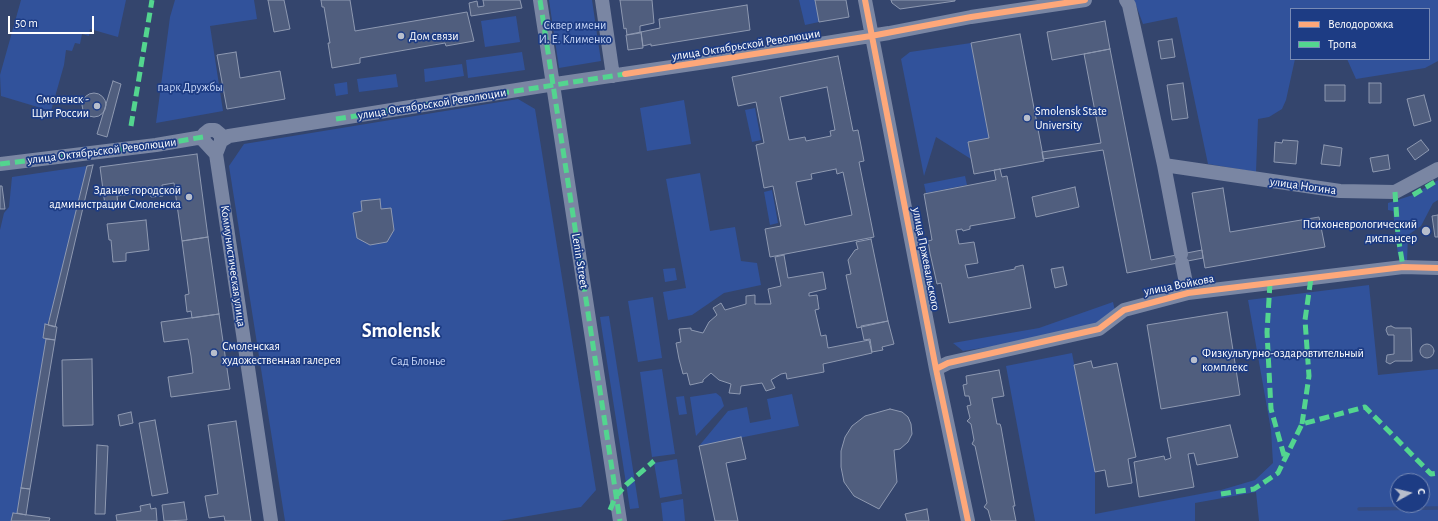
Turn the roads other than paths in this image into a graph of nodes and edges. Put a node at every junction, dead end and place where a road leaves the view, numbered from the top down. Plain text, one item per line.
1 (540, 0) edge
2 (602, 0) edge
3 (865, 0) edge
4 (1084, 0) edge
5 (1126, 0) edge
6 (871, 36) junction
7 (619, 75) junction
8 (552, 85) junction
9 (203, 137) junction
10 (222, 141) junction
11 (0, 164) edge
12 (1164, 165) junction
13 (1438, 169) edge
14 (1438, 268) edge
15 (1188, 292) junction
16 (936, 369) junction
17 (271, 521) edge
18 (620, 521) edge
19 (968, 521) edge

1 - 8 street, Lenin Street
2 - 7 street
3 - 6 street, улица Пржевальского
4 - 6 street
5 - 12 street
6 - 7 street, улица Октябрьской Революции
6 - 16 street, улица Пржевальского
7 - 8 street, улица Октябрьской Революции
8 - 10 street, улица Октябрьской Революции
8 - 18 street, Lenin Street
9 - 10 street
9 - 10 street, улица Октябрьской Революции
9 - 11 street, улица Октябрьской Революции
10 - 17 street, Коммунистическая улица
12 - 13 street, улица Ногина
12 - 15 street
14 - 15 street, улица Войкова
15 - 16 street, улица Войкова
16 - 19 street, улица Пржевальского

